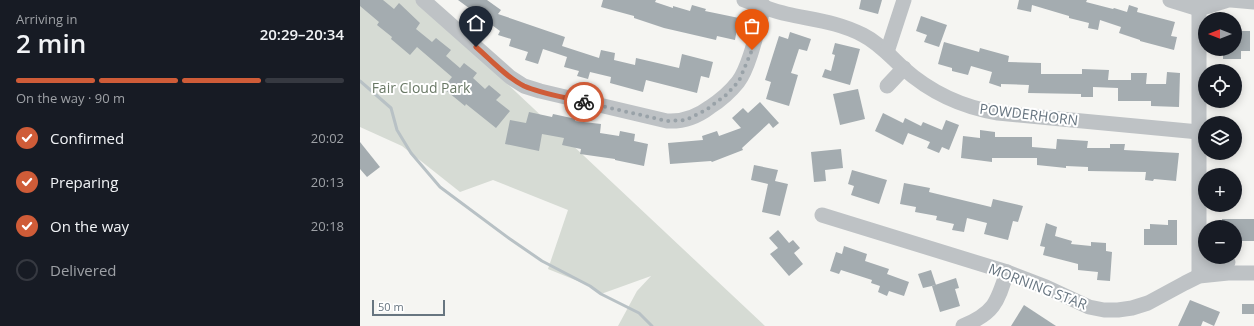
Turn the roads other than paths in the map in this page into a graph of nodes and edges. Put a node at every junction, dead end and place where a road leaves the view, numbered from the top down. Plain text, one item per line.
1 (744, 0) edge
2 (904, 0) edge
3 (1170, 0) edge
4 (1230, 0) edge
5 (429, 2) edge
6 (1254, 2) edge
7 (1199, 5) edge
8 (764, 6) junction
9 (887, 52) junction
10 (904, 68) junction
11 (887, 86) dead end
12 (1199, 116) edge
13 (1198, 132) edge
14 (1199, 160) edge
15 (822, 215) dead end
16 (1220, 264) edge
17 (1200, 269) junction
18 (1007, 272) junction
19 (1254, 273) edge
20 (963, 326) edge

1 - 8 street, POWDERHORN
2 - 9 street
3 - 7 street
4 - 6 street
4 - 7 street
5 - 8 street
7 - 12 street
8 - 9 street, POWDERHORN
9 - 10 street, POWDERHORN
10 - 11 street
10 - 13 street, POWDERHORN
14 - 17 street
15 - 18 street, MORNING STAR
16 - 17 street
17 - 18 street, MORNING STAR
17 - 19 street, MORNING STAR
18 - 20 street

